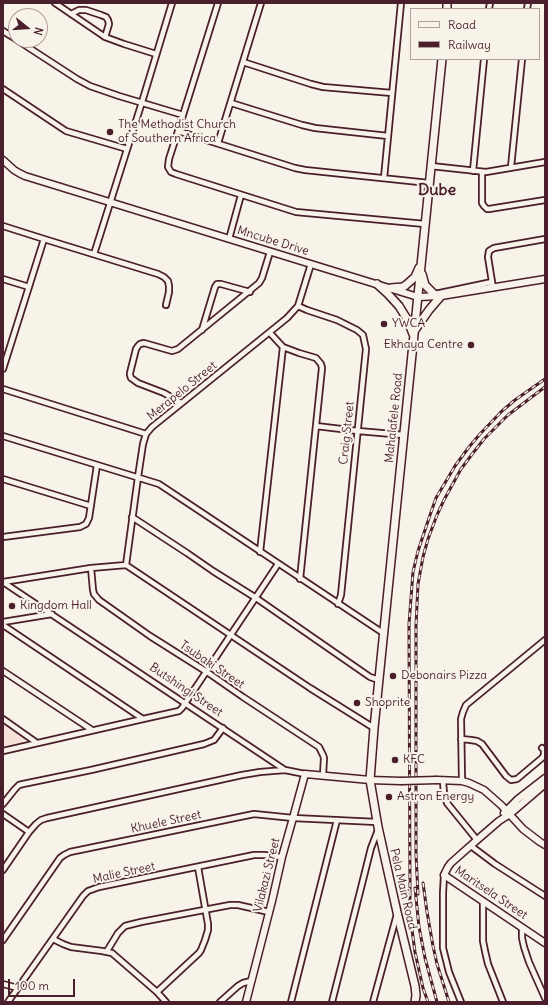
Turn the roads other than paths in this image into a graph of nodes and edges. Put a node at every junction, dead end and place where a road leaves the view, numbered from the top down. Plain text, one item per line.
1 (55, 3) edge
2 (172, 3) edge
3 (218, 3) edge
4 (261, 3) edge
5 (401, 3) edge
6 (71, 14) junction
7 (105, 36) junction
8 (28, 48) edge
9 (156, 54) junction
10 (442, 60) edge
11 (484, 60) edge
12 (522, 60) edge
13 (243, 62) junction
14 (3, 90) edge
15 (392, 93) junction
16 (142, 102) junction
17 (231, 102) junction
18 (183, 115) junction
19 (178, 131) junction
20 (388, 136) junction
21 (218, 143) junction
22 (126, 149) junction
23 (3, 160) edge
24 (545, 162) edge
25 (431, 166) junction
26 (511, 167) junction
27 (473, 171) junction
28 (482, 172) junction
29 (384, 178) junction
30 (429, 183) junction
31 (241, 195) junction
32 (545, 200) edge
33 (110, 202) junction
34 (425, 224) junction
35 (3, 226) edge
36 (44, 239) junction
37 (229, 239) junction
38 (545, 239) edge
39 (270, 252) junction
40 (94, 254) junction
41 (311, 264) junction
42 (421, 265) junction
43 (3, 279) edge
44 (545, 279) edge
45 (376, 284) junction
46 (493, 285) junction
47 (29, 287) junction
48 (391, 288) junction
49 (250, 292) junction
50 (438, 295) junction
51 (418, 297) junction
52 (166, 304) dead end
53 (298, 306) junction
54 (202, 330) junction
55 (270, 333) junction
56 (413, 334) junction
57 (283, 346) junction
58 (3, 369) edge
59 (3, 389) edge
60 (181, 403) junction
61 (316, 426) junction
62 (358, 431) junction
63 (146, 434) junction
64 (404, 435) junction
65 (3, 436) edge
66 (97, 465) junction
67 (138, 477) junction
68 (3, 479) edge
69 (91, 506) junction
70 (132, 517) junction
71 (3, 537) edge
72 (260, 552) junction
73 (278, 564) junction
74 (126, 565) junction
75 (91, 568) junction
76 (300, 579) junction
77 (3, 582) edge
78 (256, 598) junction
79 (338, 604) junction
80 (52, 614) junction
81 (3, 624) edge
82 (383, 634) junction
83 (231, 635) junction
84 (545, 640) edge
85 (3, 671) edge
86 (207, 672) junction
87 (379, 680) junction
88 (185, 704) junction
89 (3, 719) edge
90 (143, 719) junction
91 (223, 728) junction
92 (374, 728) junction
93 (92, 730) junction
94 (461, 739) junction
95 (37, 743) junction
96 (542, 748) dead end
97 (3, 750) edge
98 (545, 755) edge
99 (285, 770) junction
100 (305, 774) junction
101 (323, 775) junction
102 (545, 778) edge
103 (370, 780) junction
104 (440, 780) junction
105 (462, 781) junction
106 (544, 788) edge
107 (3, 804) edge
108 (508, 812) junction
109 (3, 814) edge
110 (294, 818) junction
111 (337, 820) junction
112 (378, 825) junction
113 (29, 832) junction
114 (477, 840) junction
115 (545, 845) edge
116 (471, 846) junction
117 (282, 857) junction
118 (198, 867) junction
119 (3, 870) edge
120 (444, 875) junction
121 (545, 896) edge
122 (483, 901) junction
123 (206, 910) junction
124 (269, 912) junction
125 (397, 912) junction
126 (522, 928) junction
127 (53, 939) junction
128 (3, 940) edge
129 (545, 943) edge
130 (108, 951) junction
131 (252, 981) junction
132 (3, 984) edge
133 (18, 988) junction
134 (157, 992) junction
135 (545, 998) edge
136 (8, 1002) edge
137 (166, 1002) edge
138 (220, 1002) edge
139 (246, 1002) edge
140 (291, 1002) edge
141 (332, 1002) edge
142 (373, 1002) edge
143 (415, 1002) edge
144 (461, 1002) edge
145 (503, 1002) edge

1 - 6 street
2 - 9 street
3 - 18 street
4 - 13 street
5 - 15 street
6 - 7 street
6 - 7 street
7 - 9 street
8 - 16 street
9 - 16 street
10 - 25 main road, Mahalafele Road
11 - 27 street
12 - 26 street
13 - 15 street
13 - 17 street
14 - 22 street
15 - 20 street
16 - 18 street
16 - 22 street
17 - 20 street
17 - 21 street
18 - 19 street
19 - 21 street
19 - 31 street
20 - 29 street
21 - 29 street
22 - 33 street
23 - 33 street, Mncube Drive
24 - 26 street
25 - 27 street
25 - 30 main road, Mahalafele Road
26 - 28 street
27 - 28 street
28 - 32 street
29 - 30 street
30 - 34 main road, Mahalafele Road
31 - 34 street
31 - 37 street
33 - 37 street, Mncube Drive
33 - 40 street
34 - 42 main road, Mahalafele Road
35 - 36 street
36 - 40 street
36 - 47 street
37 - 39 street, Mncube Drive
38 - 46 street
39 - 41 street, Mncube Drive
39 - 49 street
40 - 52 street
41 - 45 street, Mncube Drive
41 - 53 street, Merapelo Street
42 - 48 main road
42 - 50 main road
42 - 51 main road, Mahalafele Road
43 - 47 street
44 - 46 street, Mncube Drive
45 - 48 street, Mncube Drive
45 - 56 main road
46 - 50 street, Mncube Drive
47 - 58 street
48 - 51 street, Mncube Drive
49 - 54 street
49 - 54 street
50 - 51 street, Mncube Drive
50 - 56 main road
51 - 56 main road, Mahalafele Road
53 - 55 street, Merapelo Street
53 - 62 street, Craig Street
54 - 60 street
55 - 57 street
55 - 60 street, Merapelo Street
56 - 64 main road, Mahalafele Road
57 - 61 street
57 - 72 street
59 - 63 street
60 - 63 street, Merapelo Street
61 - 62 street
61 - 76 street
62 - 64 street
62 - 79 street, Craig Street
63 - 67 street, Merapelo Street
64 - 82 main road, Mahalafele Road
65 - 66 street
66 - 67 street
66 - 69 street
67 - 70 street, Merapelo Street
67 - 72 street
68 - 69 street
69 - 71 street
70 - 74 street, Merapelo Street
70 - 78 street
72 - 73 street
73 - 76 street
73 - 78 street
74 - 75 street
74 - 83 street
75 - 77 street
75 - 86 street, Tsubaki Street
76 - 79 street
77 - 80 street, Butshingi Street
78 - 83 street
78 - 87 street
79 - 82 street
80 - 81 street
80 - 88 street, Butshingi Street
81 - 90 street
82 - 87 main road, Mahalafele Road
83 - 86 street
83 - 92 street
84 - 94 street
85 - 93 street
86 - 88 street
86 - 101 street, Tsubaki Street
87 - 92 main road, Mahalafele Road
88 - 90 street
88 - 91 street, Butshingi Street
89 - 95 street
90 - 93 street
91 - 99 street, Butshingi Street
91 - 107 street
92 - 103 main road, Mahalafele Road
93 - 95 street
94 - 98 street
94 - 105 street
95 - 97 street
96 - 98 street
99 - 100 street, Butshingi Street
99 - 113 street
100 - 101 street, Butshingi Street
100 - 110 street, Vilakazi Street
101 - 103 street, Butshingi Street
102 - 108 street
103 - 104 street, Butshingi Street, bridge
103 - 112 main road, Pela Main Road
104 - 105 street, Butshingi Street
104 - 114 street
105 - 108 street, Butshingi Street
106 - 108 street
108 - 114 street
108 - 115 street, Butshingi Street
109 - 113 street
110 - 111 street, Khuele Street
110 - 117 street, Vilakazi Street
110 - 128 street, Khuele Street
111 - 112 street, Khuele Street
111 - 140 street
112 - 125 main road, Pela Main Road
112 - 141 street
113 - 119 street
114 - 116 street
116 - 120 street
116 - 121 street
117 - 118 street, Malie Street
117 - 124 street, Vilakazi Street
118 - 123 street
118 - 127 street, Malie Street
120 - 122 street, Maritsela Street
120 - 144 street
122 - 126 street, Maritsela Street
122 - 145 street
123 - 124 street
123 - 130 street
123 - 134 street
124 - 131 street, Vilakazi Street
125 - 142 street
125 - 143 main road, Pela Main Road
126 - 129 street, Maritsela Street
126 - 135 street
127 - 130 street
127 - 133 street, Malie Street
130 - 134 street
131 - 138 street
131 - 139 street, Vilakazi Street
132 - 133 street
133 - 136 street, Malie Street
134 - 137 street

